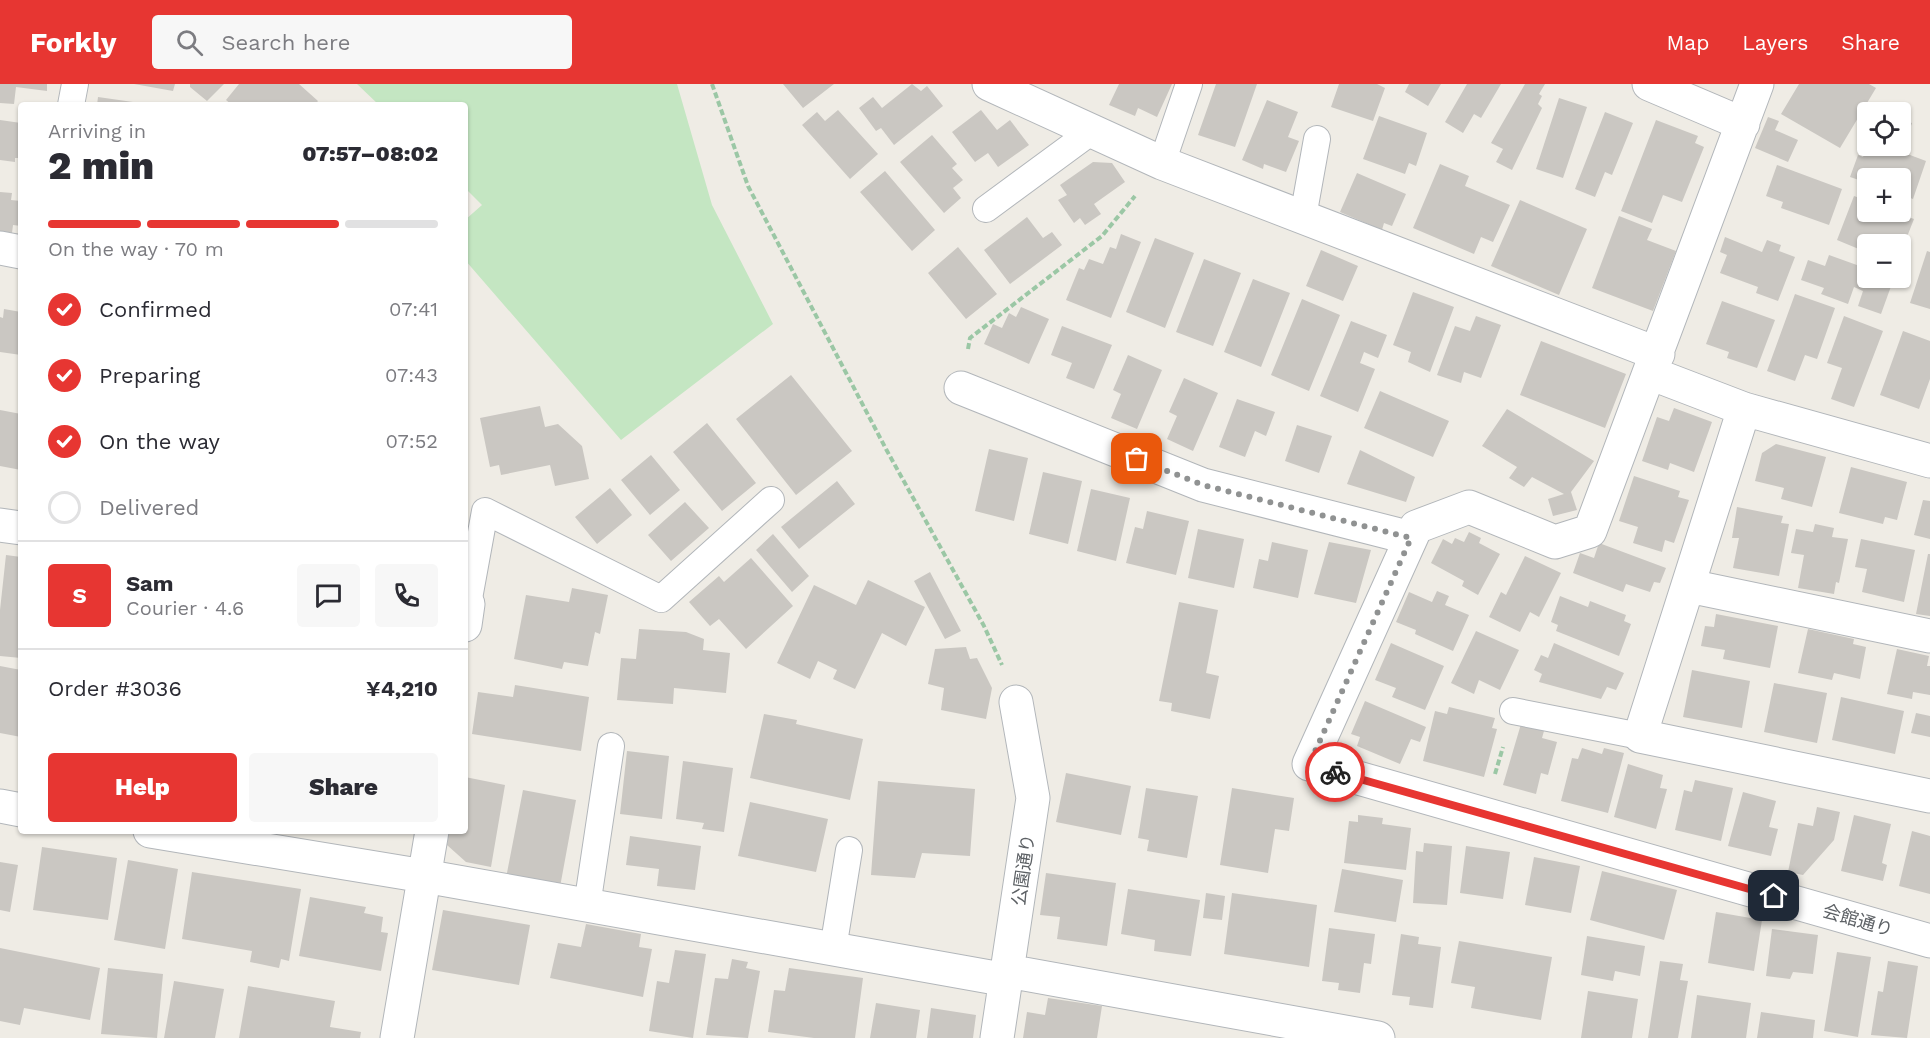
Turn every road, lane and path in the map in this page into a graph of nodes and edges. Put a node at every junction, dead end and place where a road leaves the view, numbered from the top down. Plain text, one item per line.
1 (75, 84) edge
2 (712, 84) edge
3 (989, 84) edge
4 (1189, 84) edge
5 (1649, 84) edge
6 (1757, 84) edge
7 (72, 102) edge
8 (1743, 124) junction
9 (1092, 132) junction
10 (1317, 139) dead end
11 (1162, 163) junction
12 (986, 209) dead end
13 (1303, 217) junction
14 (0, 248) edge
15 (18, 251) edge
16 (970, 338) dead end
17 (1654, 363) junction
18 (961, 388) dead end
19 (1744, 409) junction
20 (1930, 461) edge
21 (771, 500) dead end
22 (0, 525) edge
23 (18, 528) edge
24 (1413, 533) junction
25 (1689, 586) junction
26 (468, 600) edge
27 (1930, 636) edge
28 (1016, 702) joint
29 (1513, 711) joint
30 (1640, 736) junction
31 (611, 746) dead end
32 (1930, 796) edge
33 (0, 806) edge
34 (18, 809) edge
35 (1484, 814) junction
36 (168, 834) edge
37 (431, 834) edge
38 (849, 850) dead end
39 (424, 876) junction
40 (587, 906) junction
41 (1930, 941) edge
42 (833, 949) junction
43 (1007, 975) junction
44 (397, 1038) edge
45 (997, 1038) edge
46 (1378, 1038) edge

1 - 7 lane
2 - 28 path
3 - 9 street
4 - 11 lane
5 - 8 street
6 - 8 street
8 - 17 street
9 - 11 street
9 - 12 lane
10 - 13 lane
11 - 13 street
11 - 16 path
13 - 17 street
14 - 15 street
17 - 19 street
17 - 24 street
18 - 24 street
19 - 20 street
19 - 25 street
21 - 26 lane
22 - 23 street
24 - 35 street, 会館通り
25 - 27 street
25 - 30 street
28 - 43 street, 公園通り
29 - 30 lane
29 - 35 path
30 - 32 street
31 - 40 lane
33 - 34 street
35 - 41 street, 会館通り
36 - 39 street
37 - 39 street
38 - 42 lane
39 - 40 street
39 - 44 street
40 - 42 street
42 - 43 street
43 - 45 street, 公園通り
43 - 46 street

